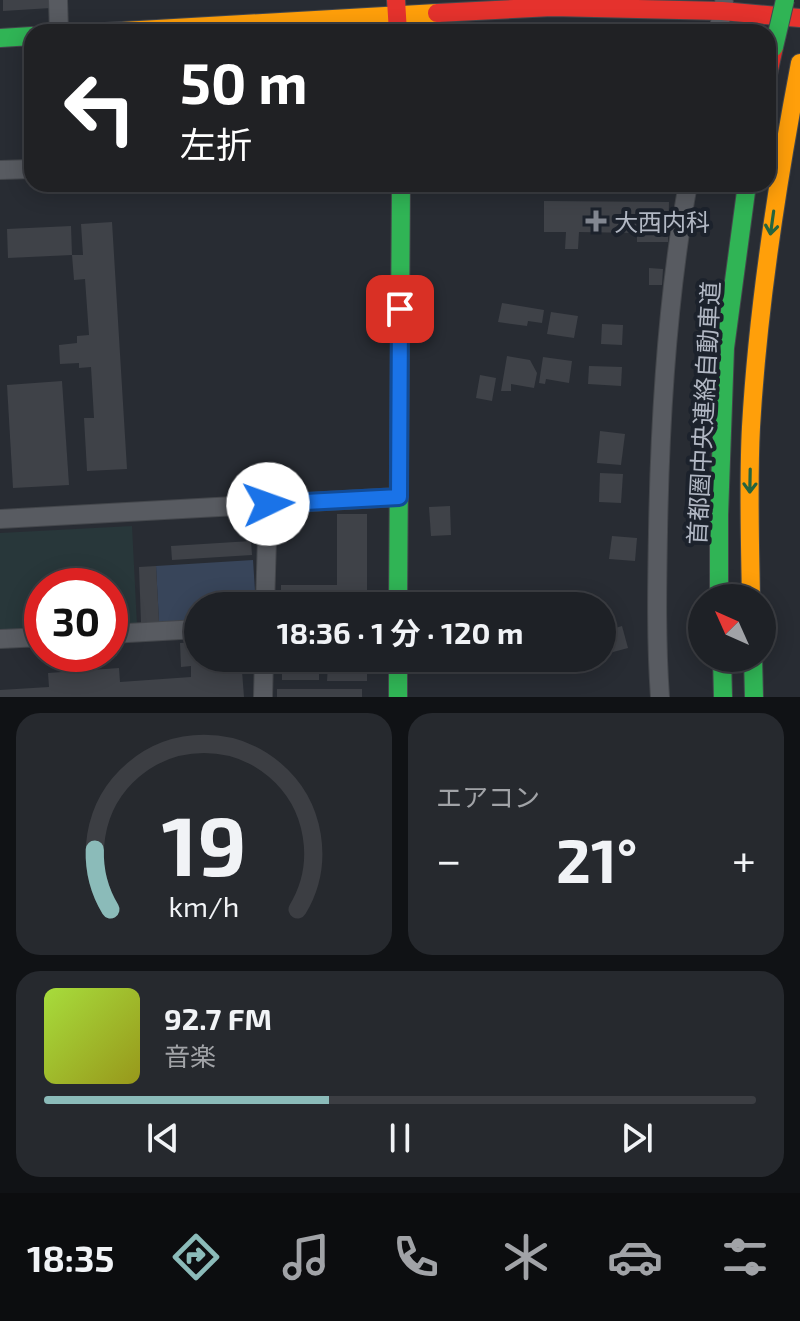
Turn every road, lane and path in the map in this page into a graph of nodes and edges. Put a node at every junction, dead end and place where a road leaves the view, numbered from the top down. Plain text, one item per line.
1 (58, 0) edge
2 (785, 0) edge
3 (723, 5) edge
4 (397, 16) edge
5 (800, 18) edge
6 (59, 24) edge
7 (251, 24) edge
8 (24, 36) edge
9 (0, 38) edge
10 (776, 38) edge
11 (800, 63) edge
12 (24, 169) edge
13 (0, 170) edge
14 (401, 192) edge
15 (687, 192) edge
16 (746, 192) edge
17 (399, 497) junction
18 (268, 504) junction
19 (0, 519) edge
20 (719, 584) edge
21 (751, 584) edge
22 (265, 592) edge
23 (398, 592) edge
24 (184, 630) edge
25 (128, 633) edge
26 (24, 638) edge
27 (0, 639) edge
28 (264, 672) edge
29 (398, 672) edge
30 (722, 672) edge
31 (753, 672) edge
32 (263, 697) edge
33 (398, 697) edge
34 (660, 697) edge
35 (723, 697) edge
36 (754, 697) edge

1 - 6 street
2 - 10 main road, bridge
3 - 4 main road
3 - 5 main road
4 - 7 main road
8 - 9 main road
11 -> 21 main road, 首都圏中央連絡自動車道
12 - 13 street
14 - 17 main road
15 - 34 street
16 - 20 main road, 首都圏中央連絡自動車道
17 - 18 street
17 - 23 main road
18 - 19 street
18 - 22 street
24 - 25 street
26 - 27 street
28 - 32 street
29 - 33 main road
30 - 35 main road
31 - 36 main road

